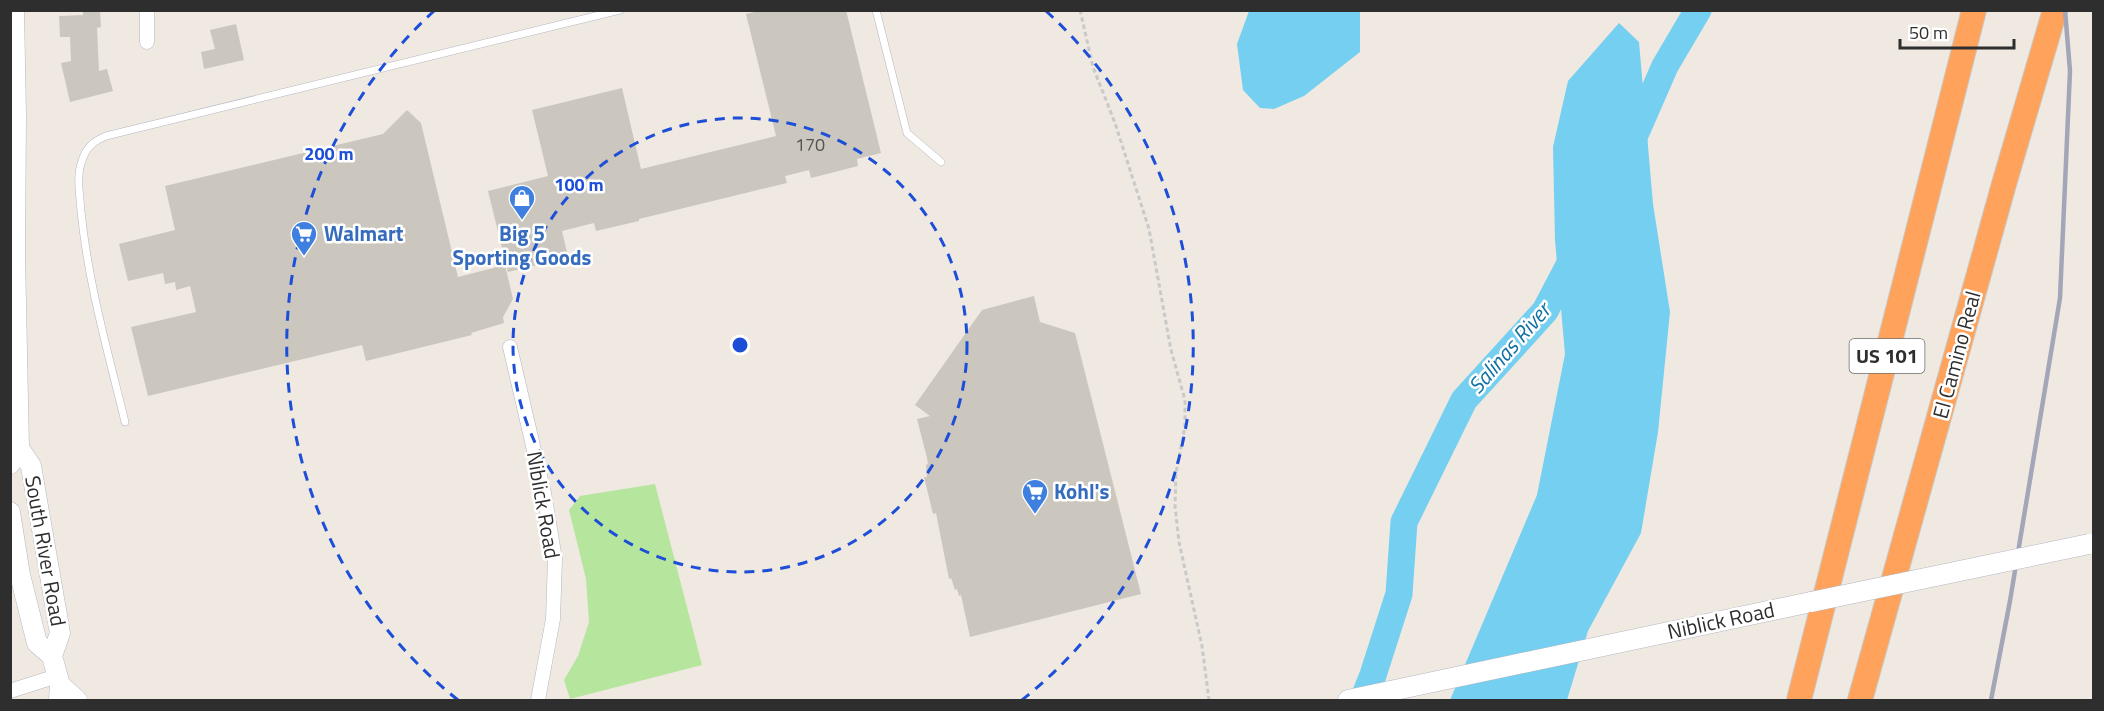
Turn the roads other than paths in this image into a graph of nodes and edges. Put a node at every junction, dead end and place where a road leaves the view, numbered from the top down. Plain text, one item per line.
1 (14, 10) edge
2 (147, 10) edge
3 (620, 10) edge
4 (876, 10) edge
5 (1974, 10) edge
6 (2055, 10) edge
7 (147, 42) dead end
8 (13, 114) edge
9 (941, 162) dead end
10 (510, 347) dead end
11 (125, 422) dead end
12 (13, 453) edge
13 (10, 512) edge
14 (2091, 544) edge
15 (52, 656) junction
16 (59, 687) edge
17 (10, 691) edge
18 (77, 700) edge
19 (538, 700) edge
20 (1348, 700) edge
21 (1799, 700) edge
22 (1862, 700) edge

1 - 8 main road, South River Road
2 - 7 street
3 - 11 lane
4 - 9 lane
5 - 21 highway, US 101
6 - 22 highway, El Camino Real / US 101
8 - 12 main road, South River Road
10 - 19 street, Niblick Road
12 - 15 main road, South River Road
13 - 15 main road, South River Road
14 - 20 main road, Niblick Road, bridge
15 - 16 main road, South River Road
16 - 17 street
16 - 18 main road

